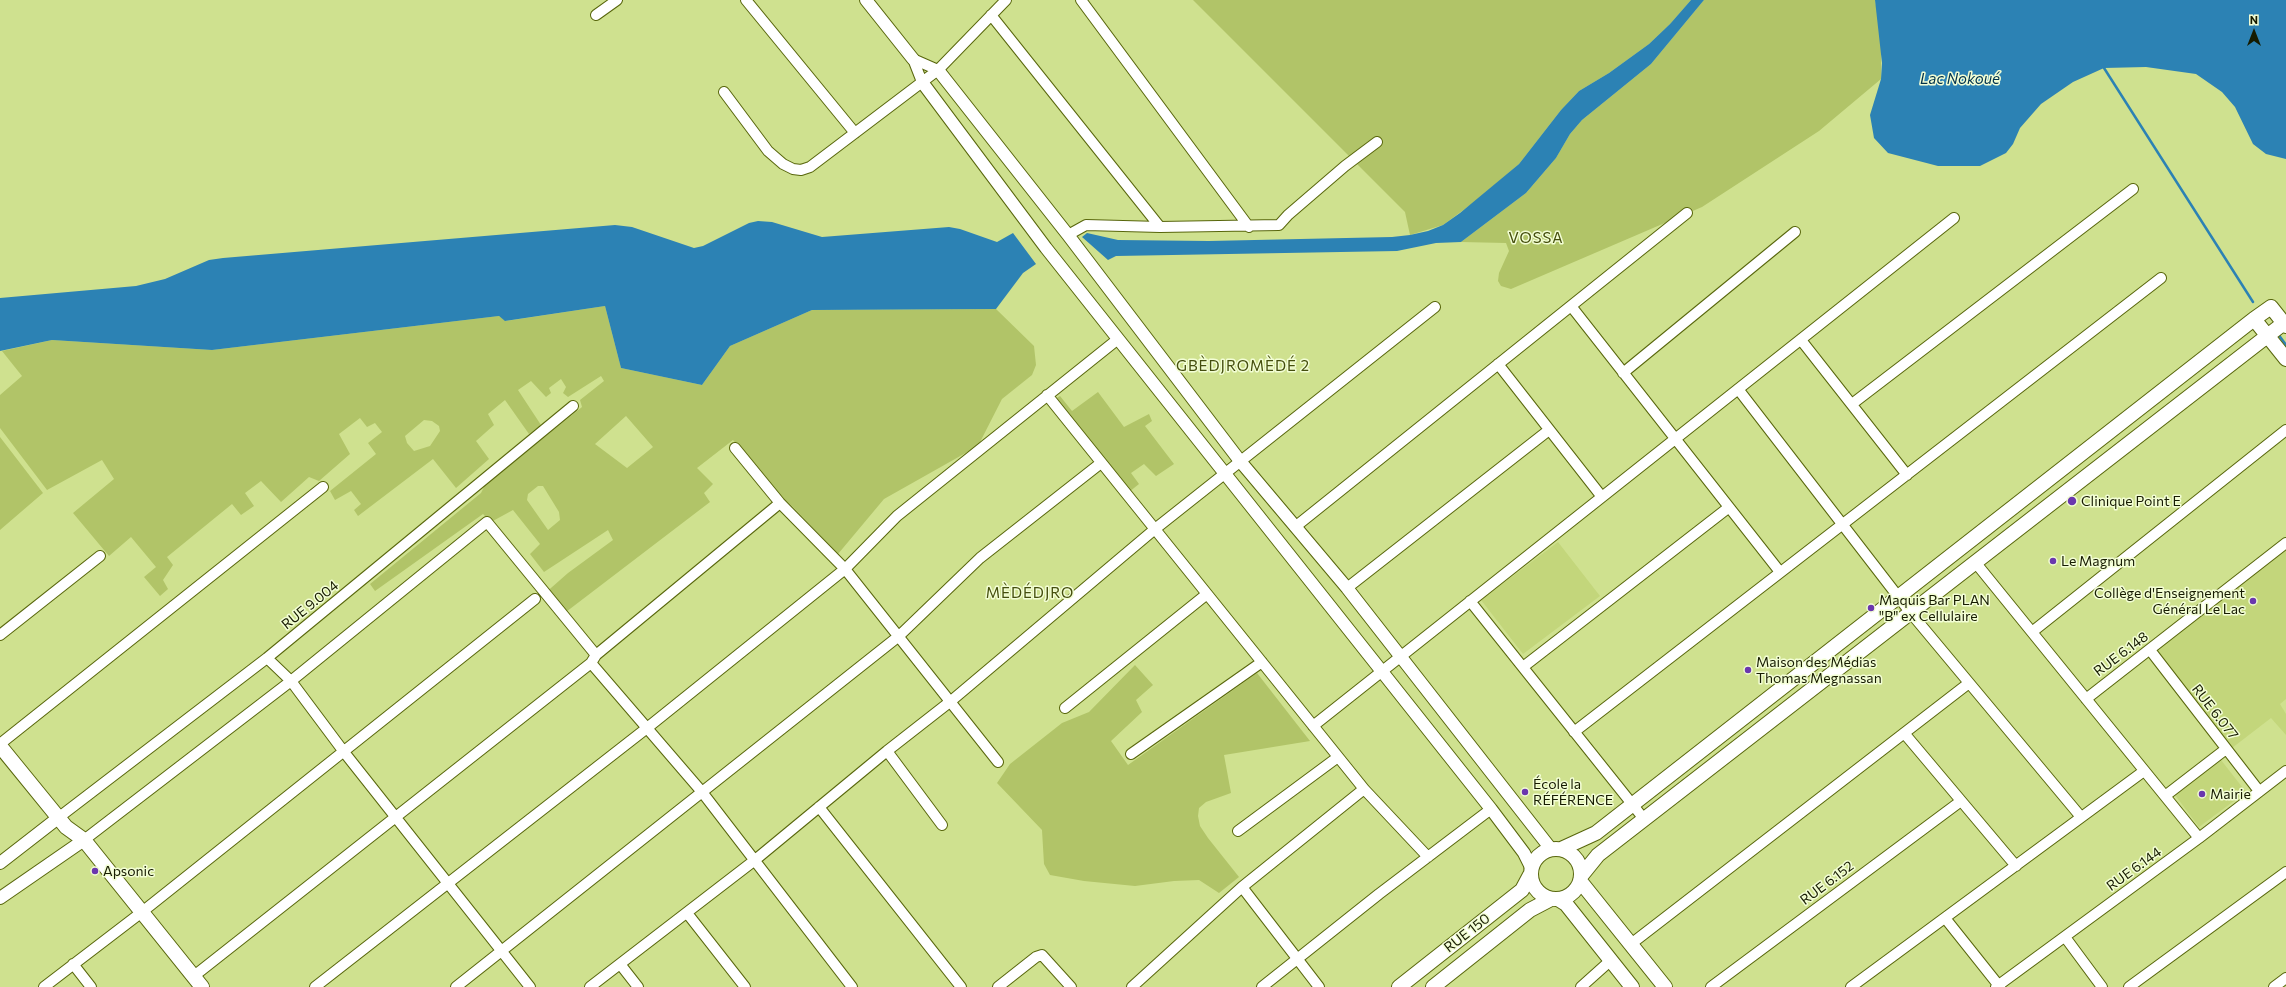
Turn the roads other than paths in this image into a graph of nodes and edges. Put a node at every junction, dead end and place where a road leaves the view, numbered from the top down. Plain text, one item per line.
1 (617, 0) edge
2 (746, 0) edge
3 (866, 0) edge
4 (1005, 0) edge
5 (1082, 0) edge
6 (596, 15) dead end
7 (991, 15) junction
8 (913, 58) junction
9 (938, 70) junction
10 (922, 82) junction
11 (724, 92) dead end
12 (855, 134) junction
13 (1377, 142) dead end
14 (2133, 189) dead end
15 (1686, 213) dead end
16 (1954, 218) dead end
17 (1160, 227) junction
18 (1249, 227) junction
19 (1795, 232) dead end
20 (1068, 235) junction
21 (2161, 278) dead end
22 (1570, 306) junction
23 (1435, 307) dead end
24 (2256, 317) junction
25 (2285, 324) edge
26 (2269, 334) junction
27 (1118, 339) junction
28 (1801, 340) junction
29 (2286, 359) edge
30 (1498, 364) junction
31 (1624, 373) junction
32 (1738, 389) junction
33 (1047, 395) junction
34 (1852, 404) junction
35 (573, 406) dead end
36 (1549, 430) junction
37 (2286, 430) edge
38 (1675, 439) junction
39 (735, 448) dead end
40 (1240, 461) junction
41 (1101, 463) junction
42 (1224, 474) junction
43 (1907, 475) junction
44 (2050, 478) junction
45 (322, 487) dead end
46 (2064, 494) junction
47 (1602, 497) junction
48 (780, 503) junction
49 (1728, 508) junction
50 (1842, 524) junction
51 (1295, 527) junction
52 (1155, 529) junction
53 (2286, 543) edge
54 (100, 556) dead end
55 (1975, 562) junction
56 (845, 569) junction
57 (1780, 572) junction
58 (1347, 588) junction
59 (1207, 594) junction
60 (1898, 597) junction
61 (535, 599) dead end
62 (1470, 601) junction
63 (1910, 612) junction
64 (2032, 632) junction
65 (0, 635) edge
66 (899, 636) junction
67 (2150, 650) junction
68 (1399, 657) junction
69 (267, 658) junction
70 (594, 659) junction
71 (1262, 662) junction
72 (1523, 667) junction
73 (1383, 672) junction
74 (291, 681) junction
75 (1969, 683) junction
76 (2086, 699) junction
77 (952, 701) junction
78 (1065, 708) dead end
79 (1313, 726) junction
80 (647, 728) junction
81 (1574, 732) junction
82 (1904, 733) junction
83 (0, 745) edge
84 (2226, 748) junction
85 (887, 751) junction
86 (344, 752) junction
87 (1131, 754) dead end
88 (1338, 757) junction
89 (998, 762) dead end
90 (2144, 771) junction
91 (2286, 771) edge
92 (1364, 789) junction
93 (2259, 791) junction
94 (702, 792) junction
95 (2165, 796) junction
96 (1960, 801) junction
97 (1632, 804) junction
98 (818, 807) junction
99 (1491, 809) junction
100 (2081, 817) junction
101 (396, 818) junction
102 (1644, 819) junction
103 (62, 822) junction
104 (942, 825) dead end
105 (1238, 831) dead end
106 (2199, 838) junction
107 (84, 840) junction
108 (1556, 849) junction
109 (1428, 857) junction
110 (755, 860) junction
111 (0, 863) edge
112 (2016, 866) junction
113 (1531, 871) junction
114 (2286, 872) edge
115 (1580, 879) junction
116 (448, 883) junction
117 (1242, 887) junction
118 (0, 898) edge
119 (1554, 899) junction
120 (142, 912) junction
121 (687, 913) junction
122 (1945, 918) junction
123 (2065, 937) junction
124 (1631, 944) junction
125 (502, 951) junction
126 (1298, 958) junction
127 (1610, 961) junction
128 (73, 964) junction
129 (620, 964) junction
130 (2286, 978) edge
131 (198, 982) edge
132 (1998, 986) edge
133 (44, 987) edge
134 (91, 987) edge
135 (315, 987) edge
136 (456, 987) edge
137 (530, 987) edge
138 (590, 987) edge
139 (638, 987) edge
140 (745, 987) edge
141 (852, 987) edge
142 (961, 987) edge
143 (998, 987) edge
144 (1070, 987) edge
145 (1132, 987) edge
146 (1262, 987) edge
147 (1319, 987) edge
148 (1399, 987) edge
149 (1433, 987) edge
150 (1581, 987) edge
151 (1632, 987) edge
152 (1665, 987) edge
153 (1711, 987) edge
154 (1852, 987) edge
155 (2102, 987) edge
156 (2129, 987) edge
157 (2274, 987) edge

1 - 6 street
2 - 12 street
3 - 8 street
4 - 7 street
5 - 18 street
7 - 9 street
7 - 17 street
8 - 9 street
8 - 10 street
9 - 10 street
9 - 20 street
10 - 12 street
10 - 27 street
11 - 12 street
13 - 18 street
14 - 34 street
15 - 22 street
16 - 28 street
17 - 18 street
17 - 20 street
19 - 31 street
20 - 40 street
21 - 43 street
22 - 30 street
22 - 31 street
23 - 40 street
24 - 25 main road
24 - 26 main road
24 - 44 main road
25 - 26 main road
26 - 29 main road
26 - 46 main road
27 - 33 street
27 - 42 street
28 - 32 street
28 - 34 street
30 - 36 street
30 - 51 street
31 - 38 street
32 - 38 street
32 - 50 street
33 - 41 street
33 - 56 street
34 - 43 street
35 - 69 street, RUE 9.004
36 - 47 street
36 - 58 street
37 - 64 street
38 - 47 street
38 - 49 street
39 - 48 street
40 - 42 street
40 - 51 street
41 - 52 street
41 - 66 street
42 - 52 street
42 - 73 street
43 - 50 street
44 - 46 main road
44 - 60 main road
45 - 83 street
46 - 55 main road
47 - 62 street
48 - 56 street
48 - 70 street
49 - 57 street
49 - 72 street
50 - 57 street
50 - 60 street
51 - 58 street
52 - 59 street
52 - 77 street
53 - 67 street, RUE 6.148
54 - 65 street
55 - 63 main road
55 - 64 street
56 - 66 street
56 - 80 street
57 - 81 street
58 - 68 street
59 - 71 street
59 - 78 street
60 - 63 street
60 - 97 main road
61 - 86 street
62 - 68 street
62 - 72 street
63 - 75 street
63 - 102 main road
64 - 76 street
66 - 77 street
66 - 94 street
67 - 76 street, RUE 6.148
67 - 84 street, RUE 6.077
68 - 73 street
68 - 108 street
69 - 74 street
69 - 103 street, RUE 9.004
70 - 74 street
70 - 80 street
70 - 101 street
71 - 79 street
71 - 87 street
72 - 81 street
73 - 79 street
73 - 99 street
74 - 86 street
74 - 107 street
75 - 82 street
75 - 100 street
76 - 90 street
77 - 85 street
77 - 89 street
79 - 88 street
80 - 94 street
80 - 116 street
81 - 97 street
82 - 96 street
82 - 124 street
83 - 103 main road
84 - 93 street, RUE 6.077
84 - 95 street
85 - 98 street
85 - 104 street
86 - 101 street
86 - 120 street
88 - 92 street
88 - 105 street
90 - 95 street
90 - 100 street
91 - 93 street, RUE 6.144
92 - 109 street
92 - 117 street
93 - 106 street, RUE 6.144
94 - 110 street
94 - 125 street
95 - 106 street
96 - 112 street
96 - 153 street, RUE 6.152
97 - 102 street
97 - 108 main road
98 - 110 street
98 - 142 street
99 - 109 street
99 - 113 street
100 - 112 street
101 - 116 street
101 - 131 street
102 - 115 main road
103 - 107 main road
103 - 111 street
106 - 123 street, RUE 6.144
107 - 118 street
107 - 120 main road
108 - 113 main road
108 - 115 main road
109 - 126 street
110 - 121 street
110 - 141 street
112 - 122 street
113 - 119 main road
113 - 148 main road, RUE 150
114 - 156 street
115 - 119 main road
115 - 124 main road
116 - 125 street
116 - 135 street
117 - 126 street
117 - 145 street
119 - 127 main road
119 - 149 main road, RUE 150
120 - 128 street
120 - 131 main road
121 - 129 street
121 - 140 street
122 - 132 street
122 - 154 street
123 - 132 street, RUE 6.144
123 - 155 street
124 - 152 main road
125 - 136 street
125 - 137 street
126 - 146 street
126 - 147 street
127 - 150 street
127 - 151 main road
128 - 133 street
128 - 134 street
129 - 138 street
129 - 139 street
130 - 157 street
143 - 144 street

